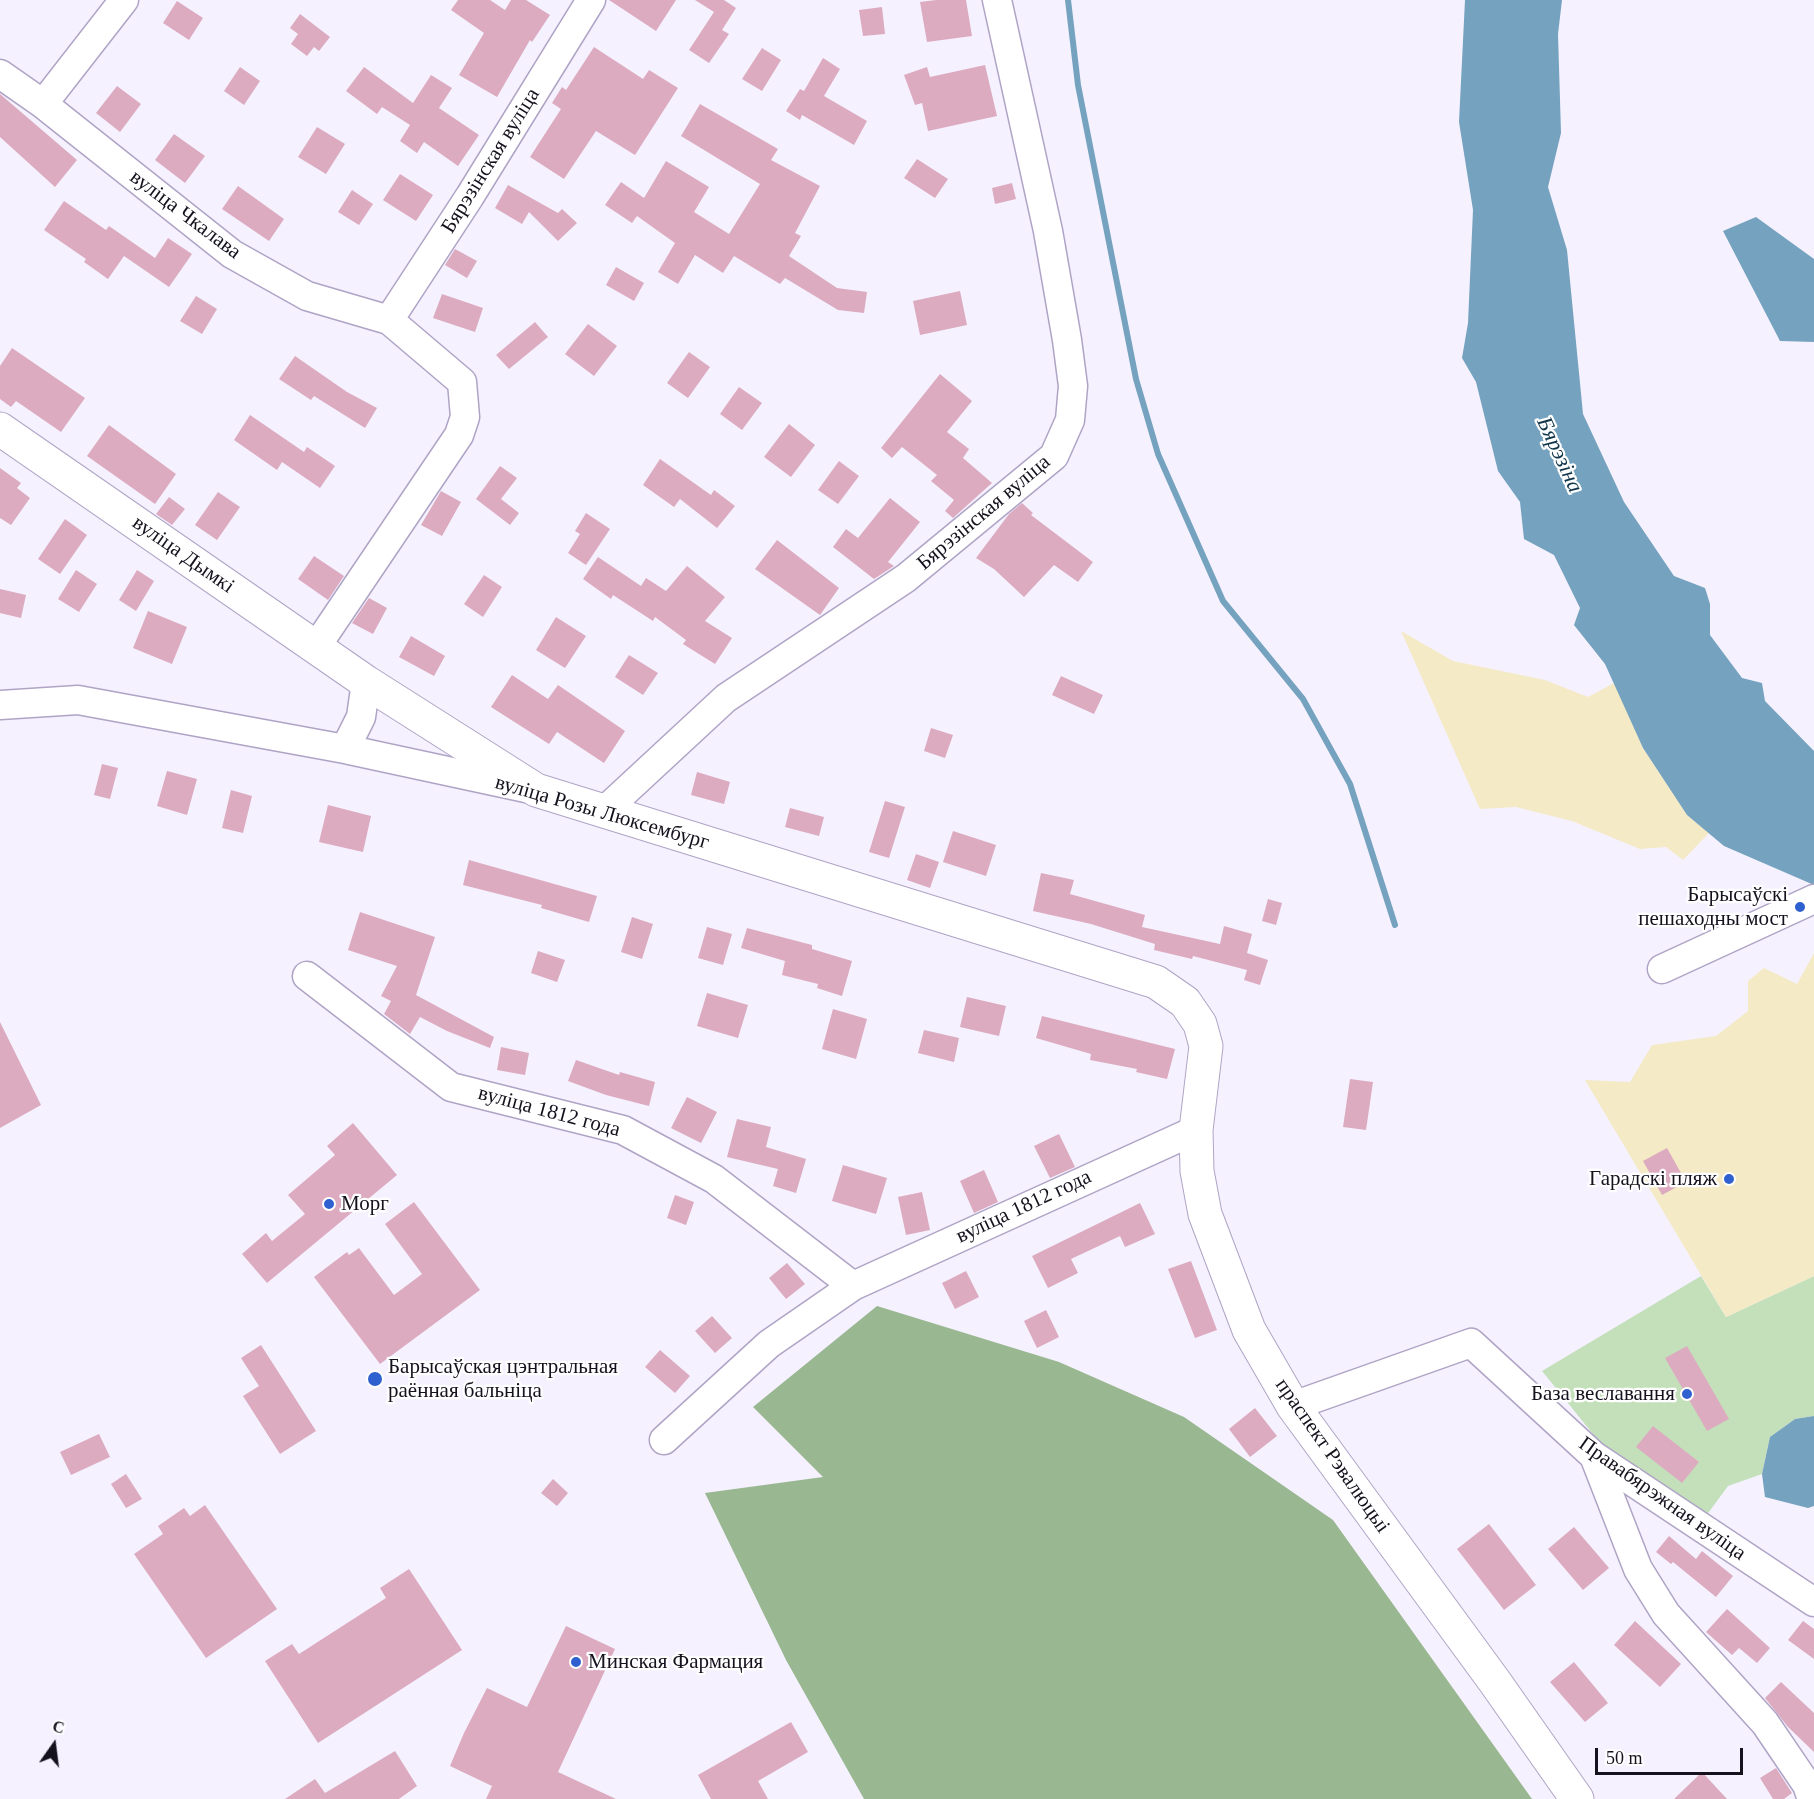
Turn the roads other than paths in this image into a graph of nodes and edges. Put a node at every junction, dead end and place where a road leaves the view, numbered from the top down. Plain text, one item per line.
1 (124, 0) edge
2 (591, 0) edge
3 (997, 0) edge
4 (0, 74) edge
5 (43, 104) junction
6 (389, 320) junction
7 (0, 429) edge
8 (316, 647) junction
9 (366, 682) junction
10 (0, 705) edge
11 (345, 748) junction
12 (536, 790) junction
13 (603, 812) junction
14 (1814, 900) edge
15 (1662, 969) dead end
16 (307, 976) dead end
17 (1185, 1002) joint
18 (1196, 1130) junction
19 (853, 1286) junction
20 (1293, 1406) junction
21 (664, 1440) dead end
22 (1594, 1456) junction
23 (1814, 1602) edge
24 (1576, 1799) edge
25 (1812, 1799) edge

1 - 5 street
2 - 6 street, Бярэзінская вуліца
3 - 13 street, Бярэзінская вуліца
4 - 5 street, вуліца Чкалава
5 - 6 street, вуліца Чкалава
6 - 8 street
7 - 8 main road, вуліца Дымкі
8 - 9 main road, вуліца Дымкі
9 - 11 street
9 - 12 main road, вуліца Дымкі
10 - 11 street, вуліца Розы Люксембург
11 - 12 street, вуліца Розы Люксембург
12 - 13 main road, вуліца Розы Люксембург
13 - 17 main road, вуліца Розы Люксембург
14 - 15 street
16 - 19 street, вуліца 1812 года
17 - 18 main road, праспект Рэвалюцыі
18 - 19 street, вуліца 1812 года
18 - 20 main road, праспект Рэвалюцыі
19 - 21 street, вуліца 1812 года
20 - 22 street, Правабярэжная вуліца
20 - 24 main road, праспект Рэвалюцыі
22 - 23 street, Правабярэжная вуліца
22 - 25 street

